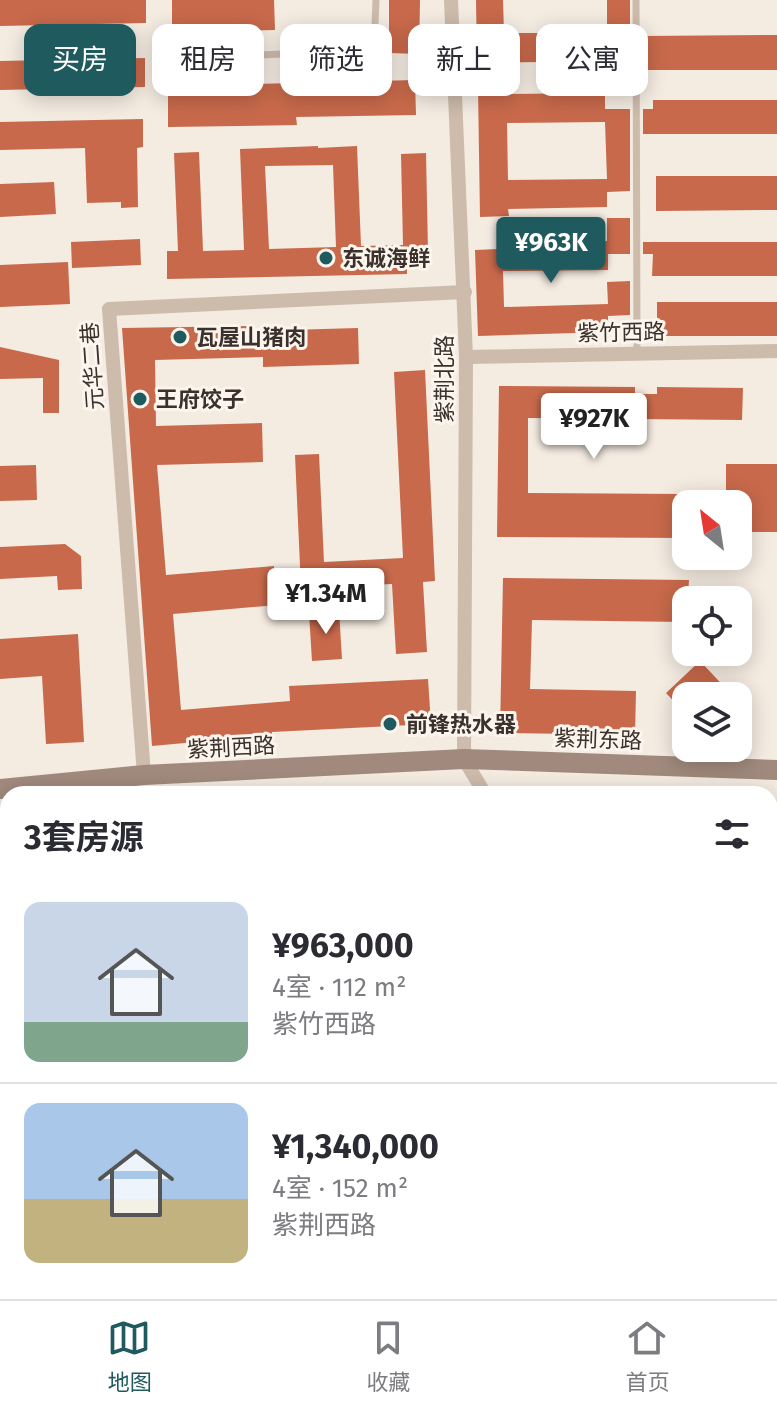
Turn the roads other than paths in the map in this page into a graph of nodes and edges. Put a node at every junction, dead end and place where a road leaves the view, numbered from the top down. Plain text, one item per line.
1 (376, 0) edge
2 (451, 0) edge
3 (636, 0) edge
4 (264, 55) edge
5 (465, 292) junction
6 (777, 351) edge
7 (637, 354) junction
8 (466, 357) junction
9 (464, 759) junction
10 (777, 770) edge
11 (144, 775) junction
12 (31, 786) edge
13 (480, 786) edge

1 - 4 lane
2 - 5 street, 紫荆北路
3 - 7 lane
5 - 8 street, 紫荆北路
5 - 11 street, 元华二巷
6 - 7 street, 紫竹西路
7 - 8 street, 紫竹西路
8 - 9 street, 紫荆北路
9 - 10 street, 紫荆东路
9 - 11 street, 紫荆西路
9 - 13 street
11 - 12 street, 紫荆西路

